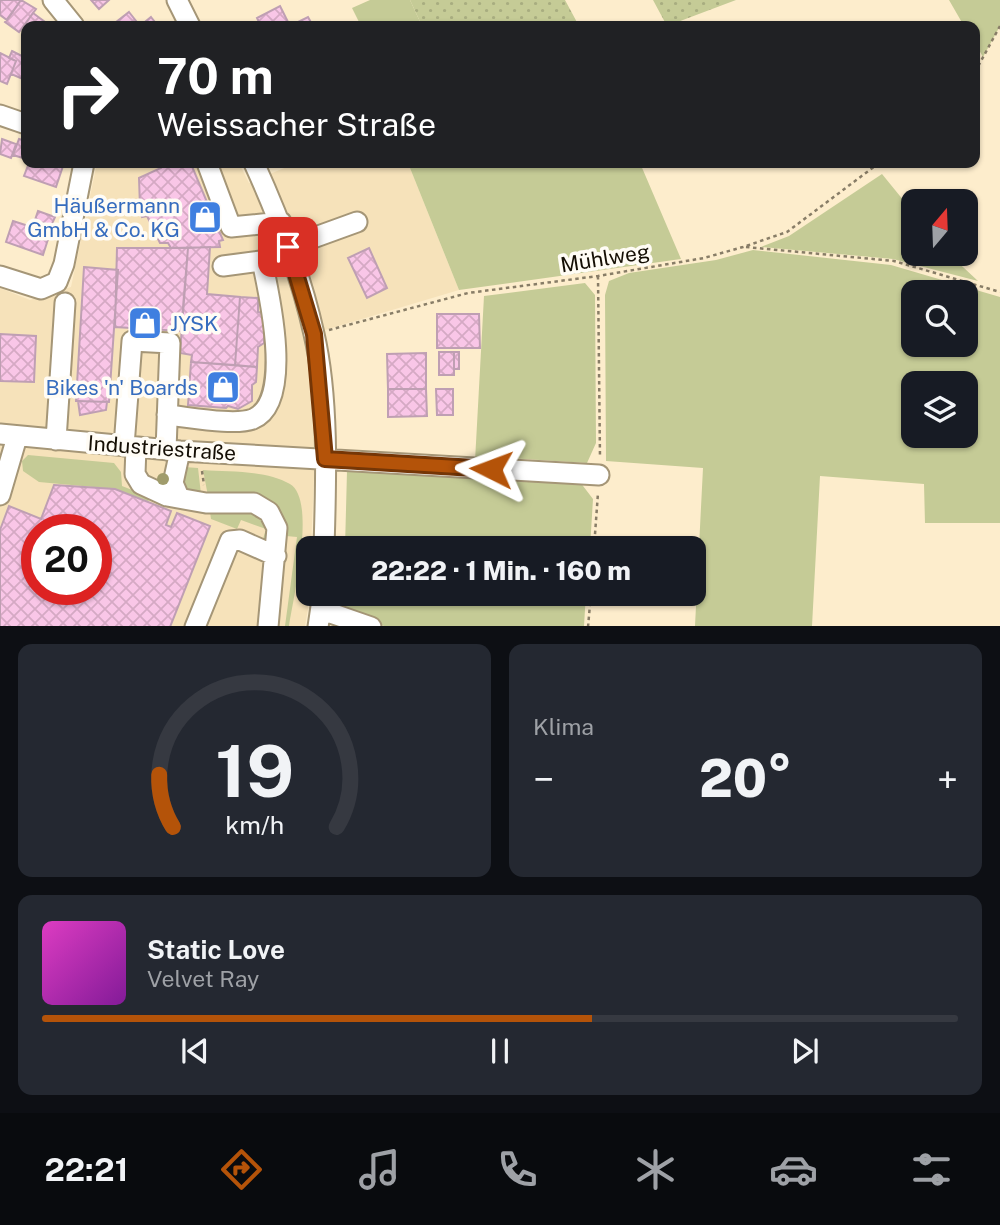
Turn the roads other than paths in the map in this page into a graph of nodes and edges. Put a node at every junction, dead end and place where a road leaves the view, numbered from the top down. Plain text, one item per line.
1 (53, 0) edge
2 (177, 0) edge
3 (70, 21) edge
4 (188, 21) edge
5 (0, 115) edge
6 (21, 122) edge
7 (83, 168) edge
8 (209, 168) edge
9 (260, 168) edge
10 (281, 222) junction
11 (357, 222) dead end
12 (290, 252) junction
13 (262, 261) junction
14 (223, 266) dead end
15 (0, 276) edge
16 (65, 303) dead end
17 (167, 415) junction
18 (9, 435) edge
19 (57, 440) junction
20 (130, 446) junction
21 (173, 450) junction
22 (325, 459) junction
23 (600, 475) road end
24 (0, 495) edge
25 (179, 497) junction
26 (324, 536) edge
27 (276, 556) junction
28 (321, 610) edge
29 (195, 626) edge
30 (268, 626) edge
31 (371, 626) edge

1 - 3 street
2 - 4 street
5 - 6 street
7 - 15 street
8 - 10 street
9 - 10 street
10 - 12 street
11 - 12 street
12 - 13 street
12 - 22 street
13 - 14 street
13 - 17 street
16 - 19 street
17 - 20 street
17 - 21 street
18 - 19 street, Industriestraße
18 - 24 street
19 - 20 street, Industriestraße
20 - 21 street, Industriestraße
20 - 25 street
21 - 22 street, Industriestraße
21 - 25 street
22 - 23 street, Industriestraße
22 - 26 street
25 - 27 street
27 - 29 street
27 - 30 street
28 - 31 street

